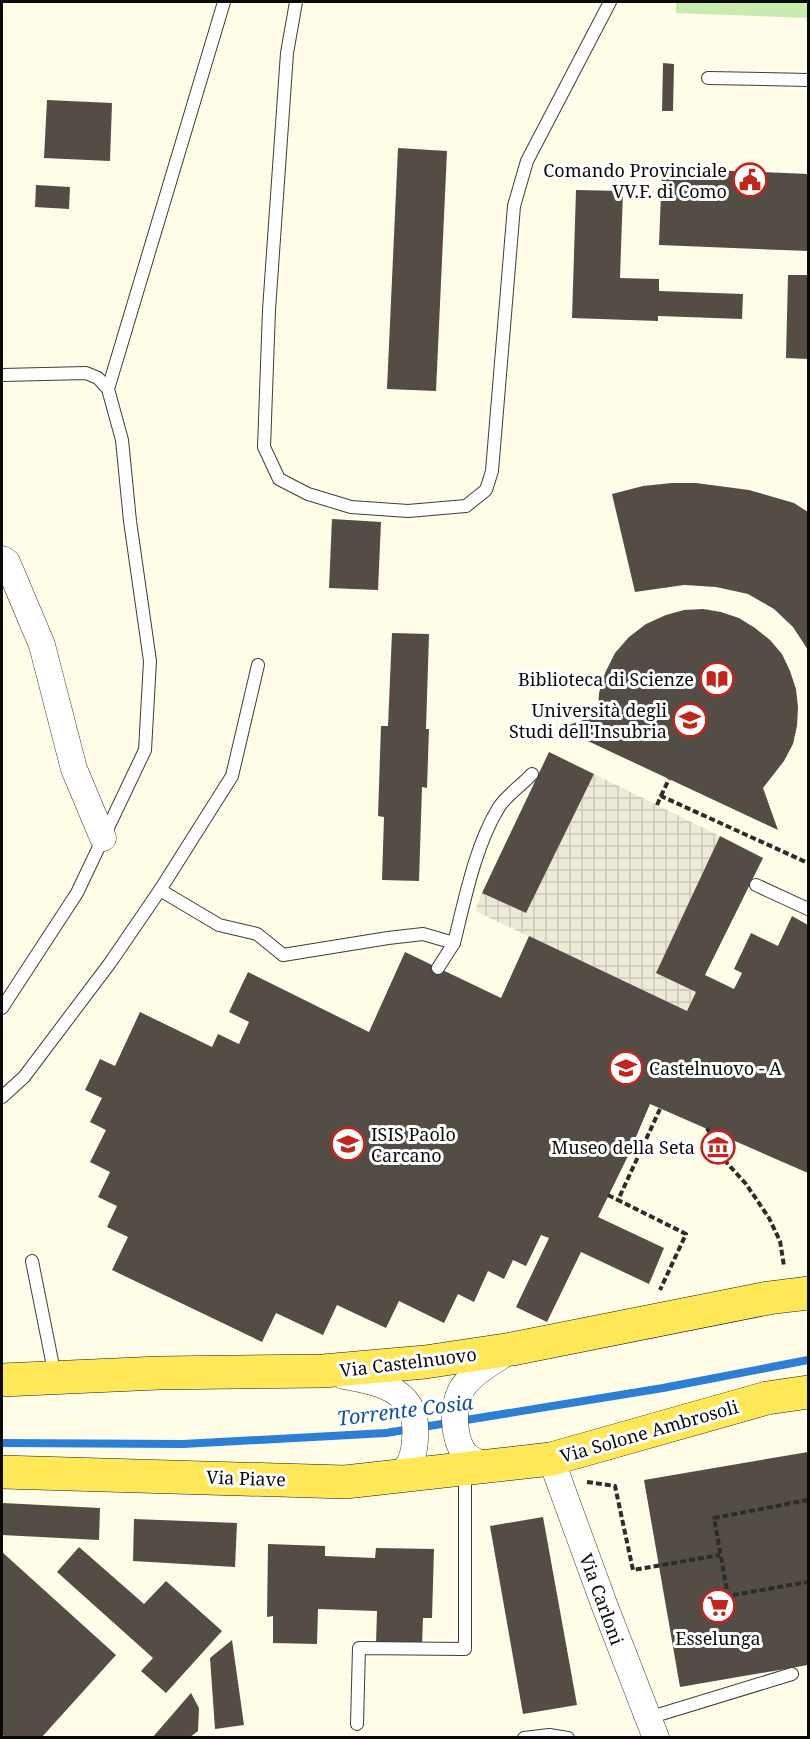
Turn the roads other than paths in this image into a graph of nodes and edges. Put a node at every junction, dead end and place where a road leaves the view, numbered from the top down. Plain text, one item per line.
1 (224, 2) edge
2 (296, 2) edge
3 (610, 2) edge
4 (708, 78) dead end
5 (808, 80) edge
6 (2, 375) edge
7 (108, 389) junction
8 (2, 559) edge
9 (258, 665) dead end
10 (532, 774) dead end
11 (103, 838) junction
12 (756, 885) dead end
13 (160, 890) junction
14 (808, 909) edge
15 (454, 943) junction
16 (438, 968) dead end
17 (2, 1008) edge
18 (2, 1097) edge
19 (32, 1261) dead end
20 (808, 1293) edge
21 (512, 1349) junction
22 (323, 1371) junction
23 (55, 1377) junction
24 (2, 1380) edge
25 (808, 1392) edge
26 (472, 1461) junction
27 (554, 1469) junction
28 (2, 1472) edge
29 (398, 1477) junction
30 (792, 1674) dead end
31 (357, 1724) dead end
32 (652, 1728) edge
33 (524, 1737) edge
34 (568, 1737) edge

1 - 7 lane
2 - 3 lane
4 - 5 lane
6 - 7 lane
7 - 11 lane
8 - 11 street
9 - 13 lane
10 - 15 lane
11 - 17 lane
12 - 14 lane
13 - 15 lane
13 - 18 lane
15 - 16 lane
19 - 23 lane
20 - 21 main road, Via Castelnuovo
21 - 22 main road, Via Castelnuovo
21 - 26 street
22 - 23 main road, Via Castelnuovo
22 - 29 street
23 - 24 main road, Via Castelnuovo
25 - 27 main road, Via Solone Ambrosoli
26 - 27 main road, Via Solone Ambrosoli
26 - 29 main road, Via Piave
26 - 31 lane
27 - 32 street, Via Carloni
28 - 29 main road, Via Piave
30 - 32 lane
33 - 34 lane

